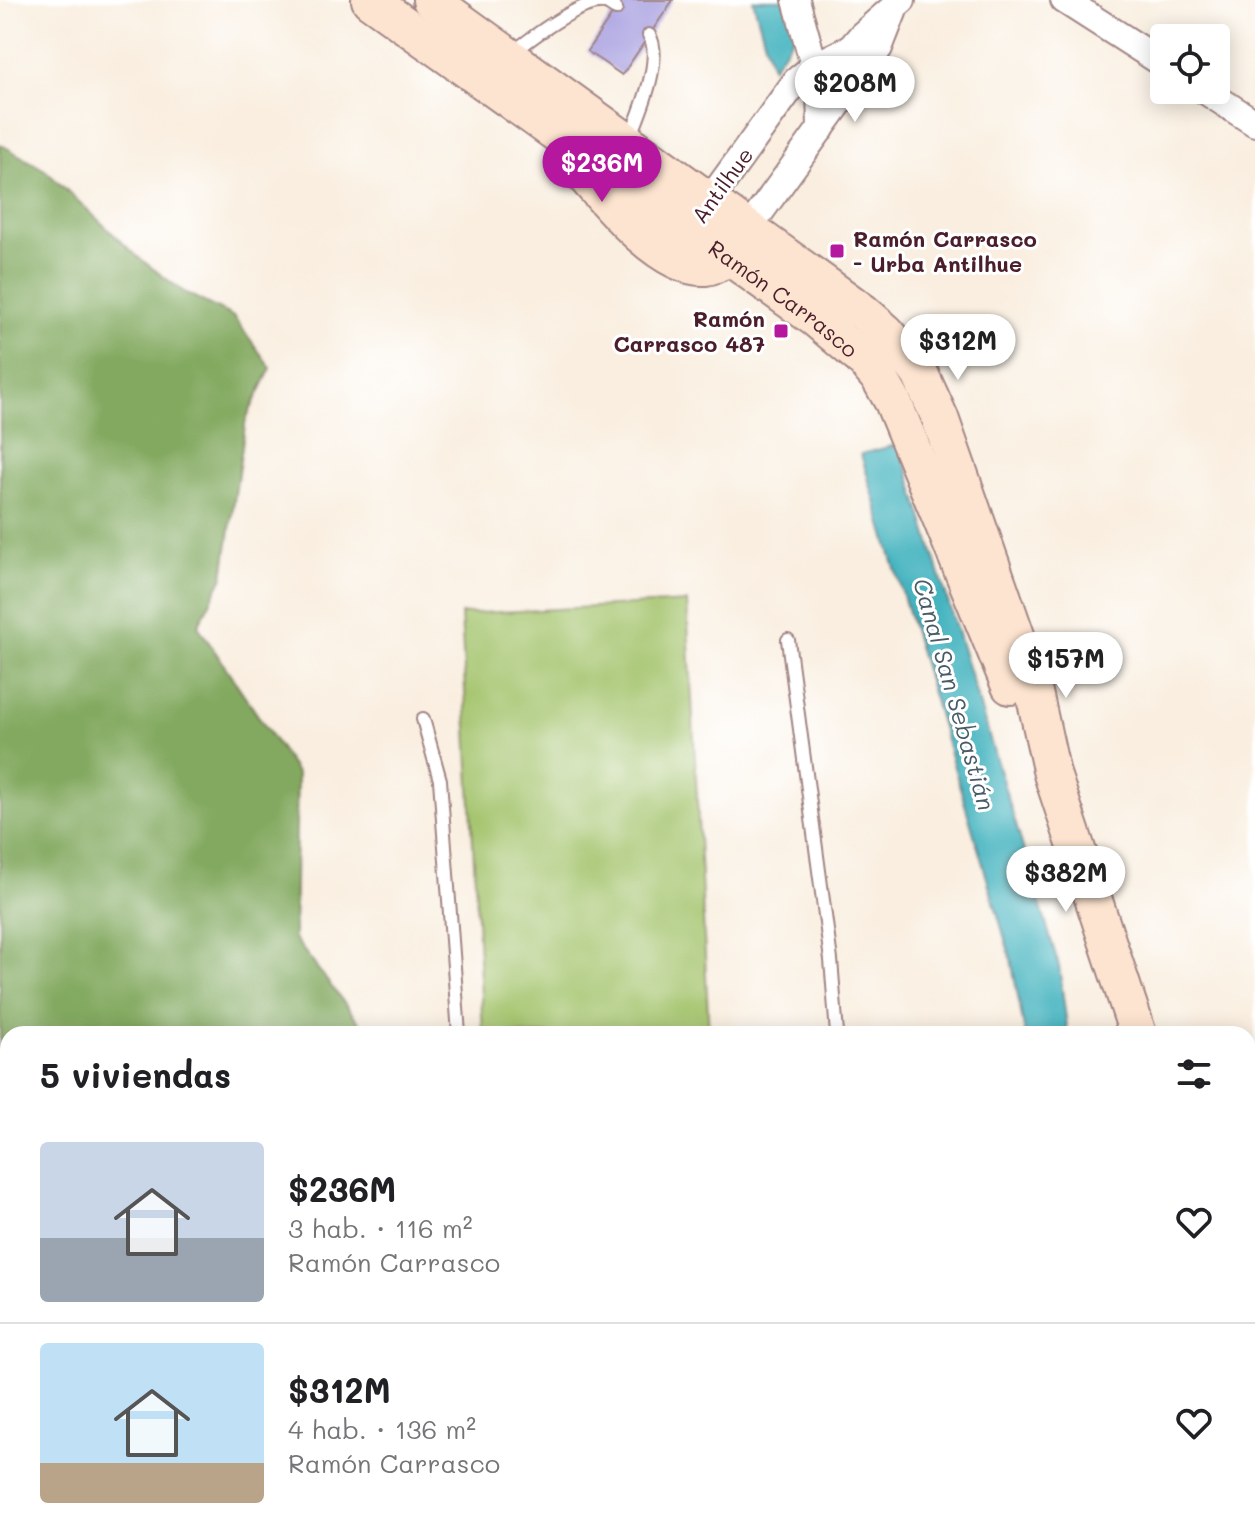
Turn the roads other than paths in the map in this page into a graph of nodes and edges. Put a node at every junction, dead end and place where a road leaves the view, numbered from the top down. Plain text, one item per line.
1 (370, 0) edge
2 (431, 0) edge
3 (796, 0) edge
4 (1064, 0) edge
5 (899, 2) edge
6 (616, 9) dead end
7 (1099, 9) edge
8 (649, 35) dead end
9 (871, 41) junction
10 (1150, 52) edge
11 (509, 56) junction
12 (814, 66) junction
13 (849, 90) junction
14 (1226, 104) edge
15 (1255, 123) edge
16 (821, 129) junction
17 (550, 130) junction
18 (628, 143) junction
19 (699, 215) junction
20 (738, 243) junction
21 (788, 640) dead end
22 (423, 719) dead end
23 (458, 1026) edge
24 (836, 1026) edge
25 (1135, 1026) edge

1 - 17 main road, Ramón Carrasco
2 - 11 main road, Ramón Carrasco
3 - 12 street
4 - 7 street
5 - 9 street
6 - 11 lane
7 - 10 street
8 - 18 lane
9 - 12 street, Antilhue
9 - 13 street
11 - 18 main road, Ramón Carrasco
12 - 13 street
12 - 16 street
12 - 19 street, Antilhue
13 - 16 street
14 - 15 street
16 - 20 street
17 - 19 main road, Ramón Carrasco
17 - 20 main road
18 - 19 main road, Ramón Carrasco
19 - 20 main road, Ramón Carrasco
20 - 25 main road, Ramón Carrasco
21 - 24 lane
22 - 23 lane

